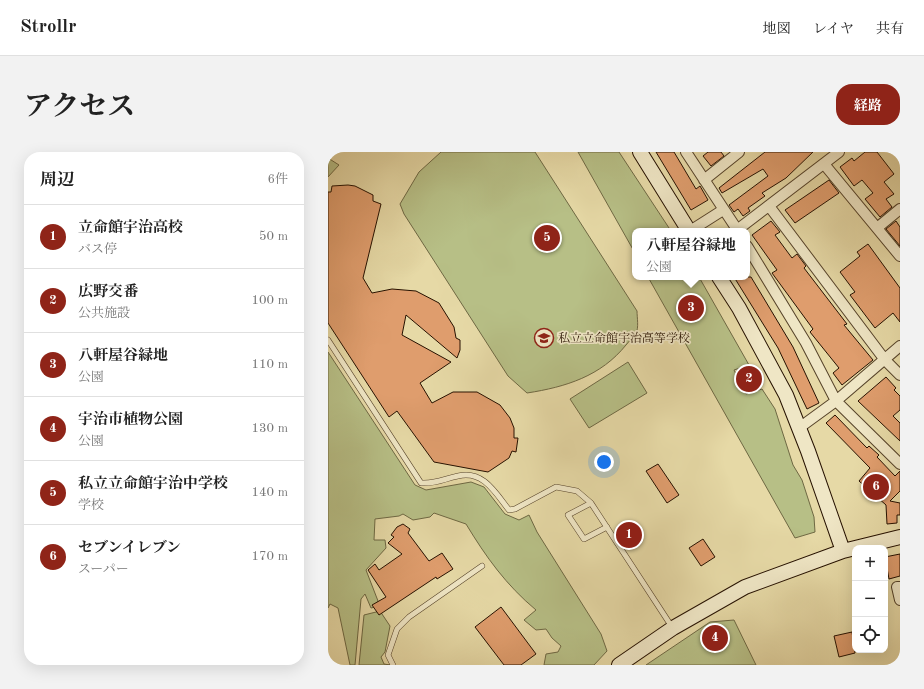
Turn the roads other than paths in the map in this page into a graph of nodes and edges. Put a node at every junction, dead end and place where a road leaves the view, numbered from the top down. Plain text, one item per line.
1 (640, 152) edge
2 (686, 152) edge
3 (739, 152) edge
4 (839, 152) edge
5 (824, 164) junction
6 (704, 180) junction
7 (769, 206) junction
8 (723, 210) junction
9 (900, 210) edge
10 (688, 228) edge
11 (695, 228) edge
12 (736, 228) edge
13 (740, 228) edge
14 (877, 228) junction
15 (750, 251) edge
16 (900, 256) edge
17 (721, 280) edge
18 (328, 340) edge
19 (900, 346) edge
20 (884, 360) junction
21 (900, 375) edge
22 (836, 401) junction
23 (799, 428) junction
24 (900, 464) edge
25 (591, 502) junction
26 (606, 527) junction
27 (900, 537) edge
28 (843, 551) junction
29 (482, 566) dead end
30 (900, 587) edge
31 (900, 600) edge
32 (673, 628) junction
33 (393, 665) edge
34 (619, 665) edge

1 - 10 street
2 - 6 street
3 - 6 street
4 - 5 street
5 - 7 street
5 - 14 street
6 - 8 street
7 - 13 street
7 - 20 street
8 - 11 street
8 - 12 street
9 - 14 street
14 - 16 street
15 - 22 street
17 - 23 street
18 - 25 lane
19 - 20 street
20 - 21 street
20 - 22 street
22 - 23 street
22 - 24 street
23 - 28 street
25 - 26 lane
25 - 26 lane
26 - 32 lane
27 - 28 street
28 - 32 street
29 - 33 lane
30 - 31 street
32 - 34 street

